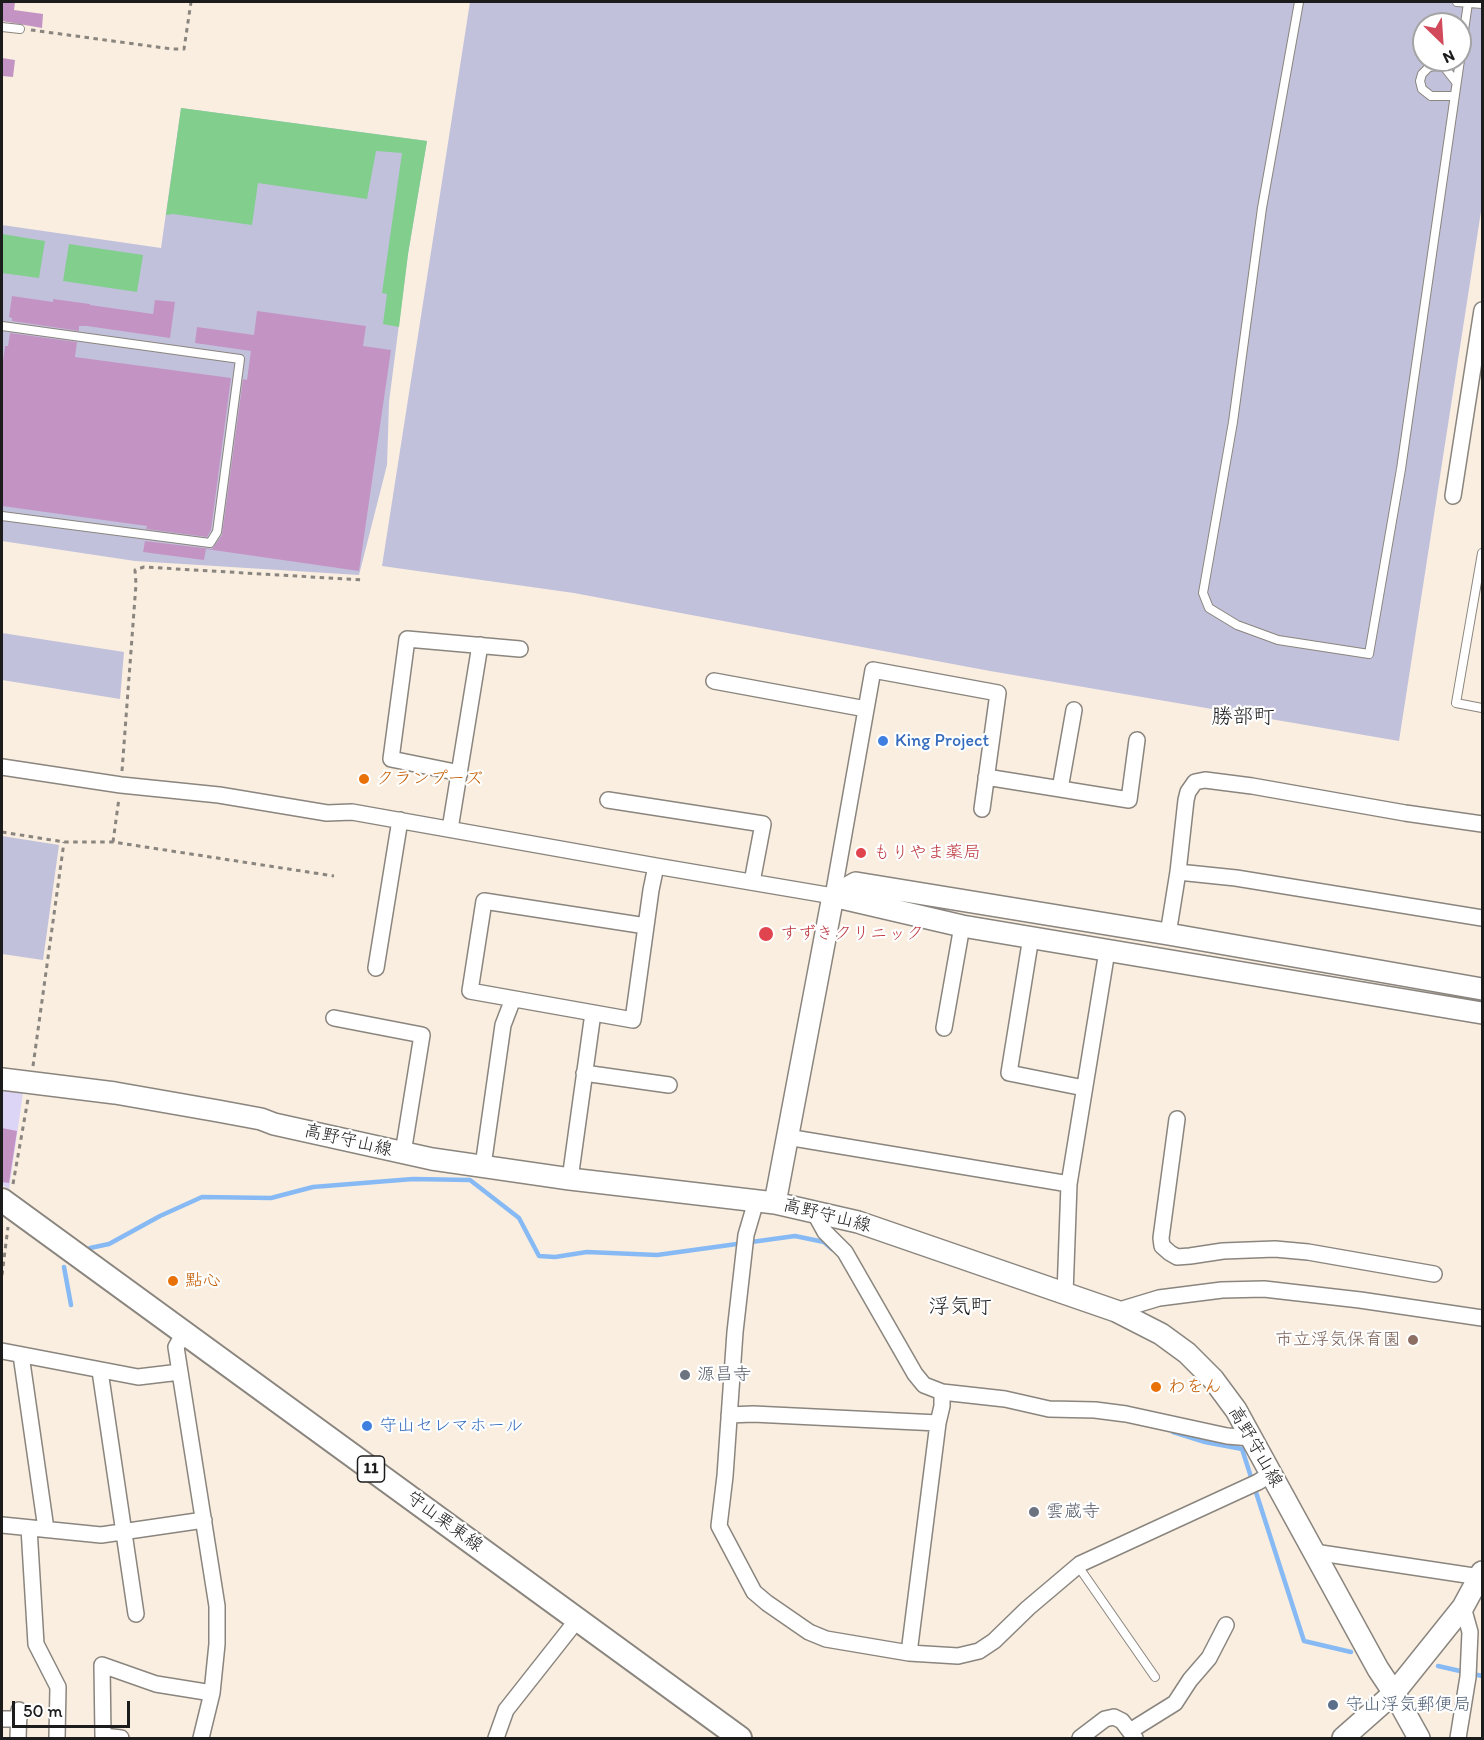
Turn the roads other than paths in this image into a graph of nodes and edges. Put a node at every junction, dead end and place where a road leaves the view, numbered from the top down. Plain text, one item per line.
1 (1299, 2) edge
2 (1457, 2) edge
3 (1468, 3) edge
4 (1482, 4) edge
5 (2, 27) edge
6 (20, 29) road end
7 (1458, 72) edge
8 (1456, 82) junction
9 (1454, 96) junction
10 (1482, 310) edge
11 (2, 326) edge
12 (1453, 496) dead end
13 (2, 516) edge
14 (1482, 553) edge
15 (480, 645) junction
16 (520, 649) dead end
17 (714, 681) dead end
18 (1482, 708) edge
19 (867, 709) junction
20 (1074, 710) dead end
21 (1137, 740) dead end
22 (2, 767) edge
23 (459, 773) junction
24 (986, 777) junction
25 (1060, 789) junction
26 (608, 800) dead end
27 (982, 809) dead end
28 (400, 820) junction
29 (1482, 824) edge
30 (450, 829) junction
31 (656, 866) junction
32 (1178, 872) junction
33 (752, 882) junction
34 (833, 896) junction
35 (1482, 918) edge
36 (645, 926) junction
37 (962, 926) junction
38 (1125, 927) junction
39 (1168, 934) junction
40 (1031, 937) junction
41 (1113, 952) junction
42 (376, 969) dead end
43 (1482, 989) edge
44 (513, 999) junction
45 (593, 1013) junction
46 (1482, 1013) edge
47 (334, 1018) dead end
48 (945, 1028) dead end
49 (585, 1073) junction
50 (2, 1080) edge
51 (669, 1085) dead end
52 (1084, 1088) junction
53 (1177, 1119) dead end
54 (787, 1137) junction
55 (403, 1153) junction
56 (483, 1166) junction
57 (570, 1179) junction
58 (1069, 1184) junction
59 (765, 1202) junction
60 (5, 1203) edge
61 (814, 1212) junction
62 (1434, 1274) dead end
63 (1065, 1294) junction
64 (1116, 1311) junction
65 (1482, 1318) edge
66 (184, 1333) junction
67 (2, 1351) edge
68 (21, 1355) junction
69 (99, 1371) junction
70 (180, 1372) junction
71 (942, 1397) junction
72 (729, 1415) junction
73 (938, 1423) junction
74 (1251, 1438) junction
75 (1259, 1481) junction
76 (204, 1520) junction
77 (2, 1525) edge
78 (29, 1528) junction
79 (46, 1529) junction
80 (123, 1532) junction
81 (1314, 1552) junction
82 (1078, 1566) junction
83 (1481, 1575) edge
84 (1463, 1607) junction
85 (136, 1614) dead end
86 (577, 1620) junction
87 (1226, 1625) dead end
88 (909, 1653) junction
89 (1155, 1677) dead end
90 (212, 1693) junction
91 (1394, 1693) junction
92 (2, 1719) edge
93 (1133, 1735) edge
94 (103, 1737) edge
95 (18, 1738) edge
96 (57, 1738) edge
97 (122, 1738) edge
98 (201, 1738) edge
99 (496, 1738) edge
100 (740, 1738) edge
101 (1080, 1738) edge
102 (1343, 1738) edge
103 (1419, 1738) edge
104 (1458, 1738) edge

1 - 9 lane
2 - 3 lane
3 - 4 lane
5 - 6 lane
7 - 8 lane
8 - 9 lane
8 - 9 lane
10 - 12 street
11 - 13 lane
14 - 18 lane
15 - 16 street
15 - 23 street
15 - 23 street
17 - 19 street
19 - 24 street
19 - 34 street
20 - 25 street
21 - 25 street
22 - 28 street
23 - 30 street
24 - 25 street
24 - 27 street
26 - 33 street
28 - 30 street
28 - 42 street
29 - 32 street
30 - 31 street
31 - 33 street
31 - 36 street
32 - 35 street
32 - 39 street
33 - 34 street
34 - 37 street
34 - 38 street
34 - 54 street
36 - 44 street
36 - 45 street
37 - 40 street
37 - 48 street
38 - 39 street
38 - 41 street
39 - 43 street
40 - 41 street
40 - 52 street
41 - 46 street
41 - 52 street
44 - 45 street
44 - 56 street
45 - 49 street
47 - 55 street
49 - 51 street
49 - 57 street
50 - 55 street, 高野守山線
52 - 58 street
53 - 62 street
54 - 58 street
54 - 59 street
55 - 56 street, 高野守山線
56 - 57 street, 高野守山線
57 - 59 street, 高野守山線
58 - 63 street
59 - 61 street, 高野守山線
59 - 72 street
60 - 66 main road, 守山栗東線 / 11
61 - 63 street, 高野守山線
61 - 71 street
63 - 64 street, 高野守山線
64 - 65 street
64 - 74 street, 高野守山線
66 - 70 street
66 - 86 main road, 守山栗東線 / 11
67 - 68 street
68 - 69 street
68 - 79 street
69 - 70 street
69 - 80 street
70 - 76 street
71 - 73 street
71 - 74 street
72 - 73 street
72 - 88 street
73 - 88 street
74 - 75 street, 高野守山線
75 - 81 street, 高野守山線
75 - 82 street
76 - 80 street
76 - 90 street
77 - 78 street
78 - 79 street
78 - 96 street
79 - 80 street
80 - 85 street
81 - 83 street
81 - 91 street, 高野守山線
82 - 88 street
82 - 89 lane
83 - 84 street
84 - 91 street
84 - 104 street
86 - 99 street
86 - 100 main road, 守山栗東線 / 11
87 - 93 street
90 - 94 street
90 - 98 street
91 - 102 street
91 - 103 street, 高野守山線
92 - 95 street
93 - 101 street
94 - 97 street

